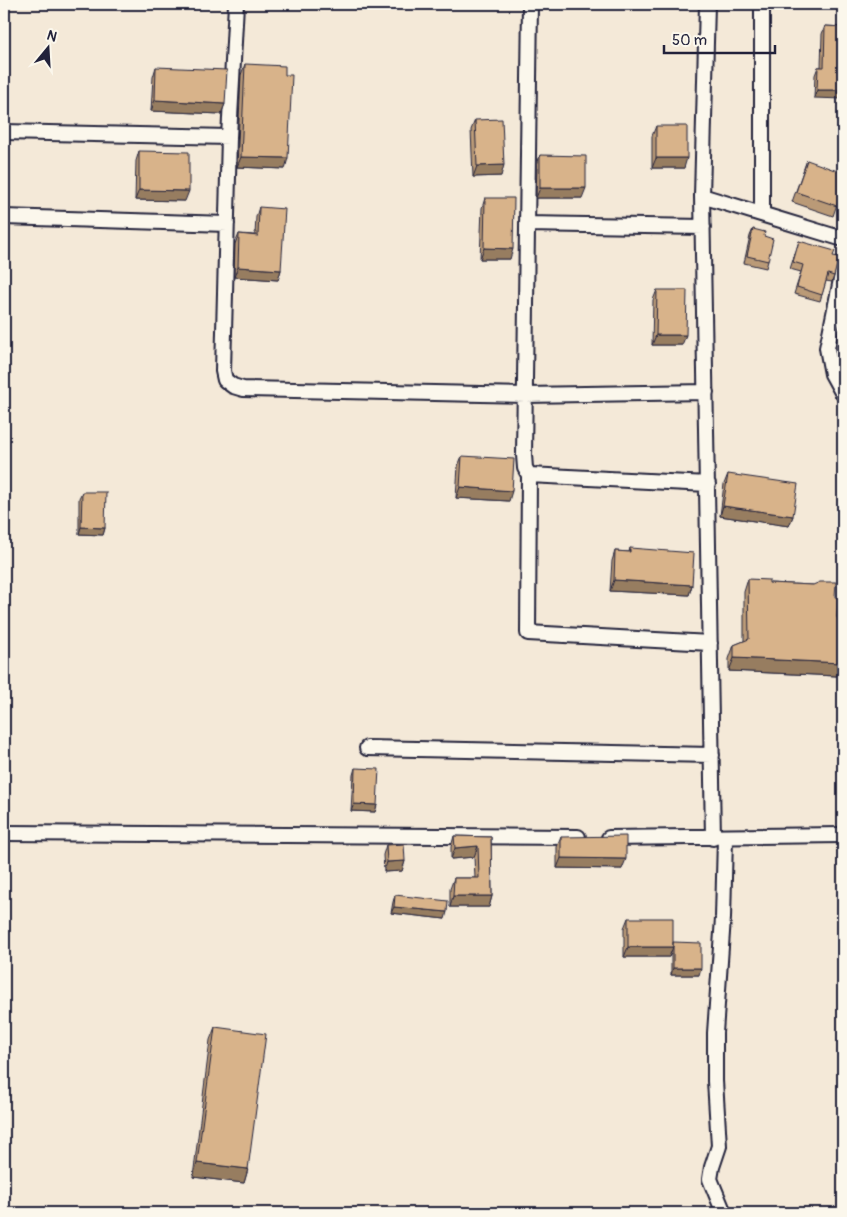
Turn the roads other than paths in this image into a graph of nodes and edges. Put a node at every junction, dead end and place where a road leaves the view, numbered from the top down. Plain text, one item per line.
1 (236, 4) edge
2 (530, 4) edge
3 (707, 4) edge
4 (762, 4) edge
5 (4, 132) edge
6 (228, 137) junction
7 (702, 196) junction
8 (762, 214) junction
9 (4, 217) edge
10 (227, 224) junction
11 (527, 224) junction
12 (703, 227) junction
13 (843, 239) edge
14 (843, 270) edge
15 (706, 392) junction
16 (843, 394) edge
17 (525, 395) junction
18 (529, 475) junction
19 (708, 484) junction
20 (710, 643) junction
21 (366, 748) dead end
22 (712, 755) junction
23 (4, 832) edge
24 (843, 835) edge
25 (719, 838) junction
26 (724, 1213) edge

1 - 6 street
2 - 11 street
3 - 7 street
4 - 8 street
5 - 6 street
6 - 10 street
7 - 8 street
7 - 12 street
8 - 13 street
9 - 10 street
10 - 17 street
11 - 12 street
11 - 17 street
12 - 15 street
14 - 16 street
15 - 17 street
15 - 19 street
17 - 18 street
18 - 19 street
18 - 20 street
19 - 20 street
20 - 22 street
21 - 22 street
22 - 25 street
23 - 25 street
24 - 25 street
25 - 26 street

